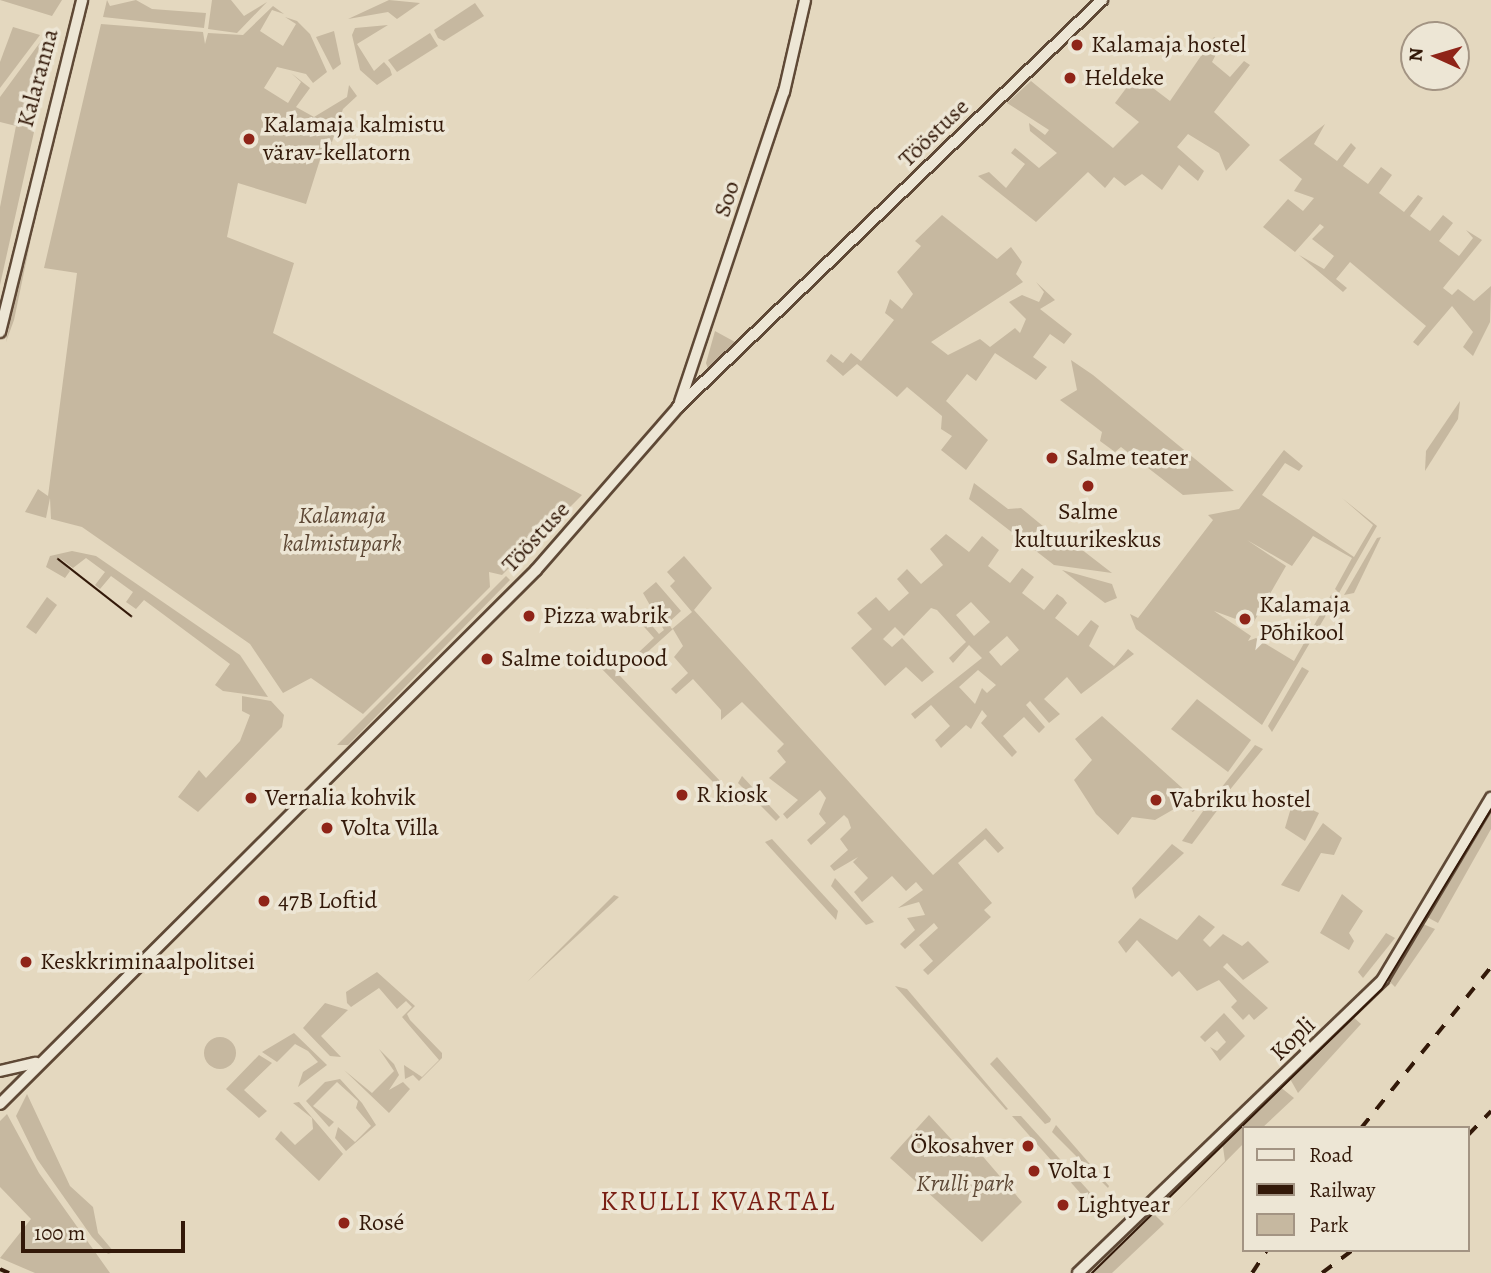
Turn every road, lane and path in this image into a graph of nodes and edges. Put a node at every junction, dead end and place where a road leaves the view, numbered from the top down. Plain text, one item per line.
1 (82, 0) edge
2 (805, 0) edge
3 (1102, 0) edge
4 (0, 332) edge
5 (700, 354) junction
6 (712, 377) junction
7 (678, 407) junction
8 (1491, 797) edge
9 (50, 1054) junction
10 (0, 1071) edge
11 (0, 1104) edge
12 (1078, 1273) edge

1 - 4 street, Kalaranna
2 - 5 street, Soo
3 - 6 street, Tööstuse
5 - 6 street
5 - 7 street, Soo
6 - 7 street, Tööstuse
7 - 9 street, Tööstuse
8 - 12 street, Kopli
9 - 10 street
9 - 11 street, Tööstuse

